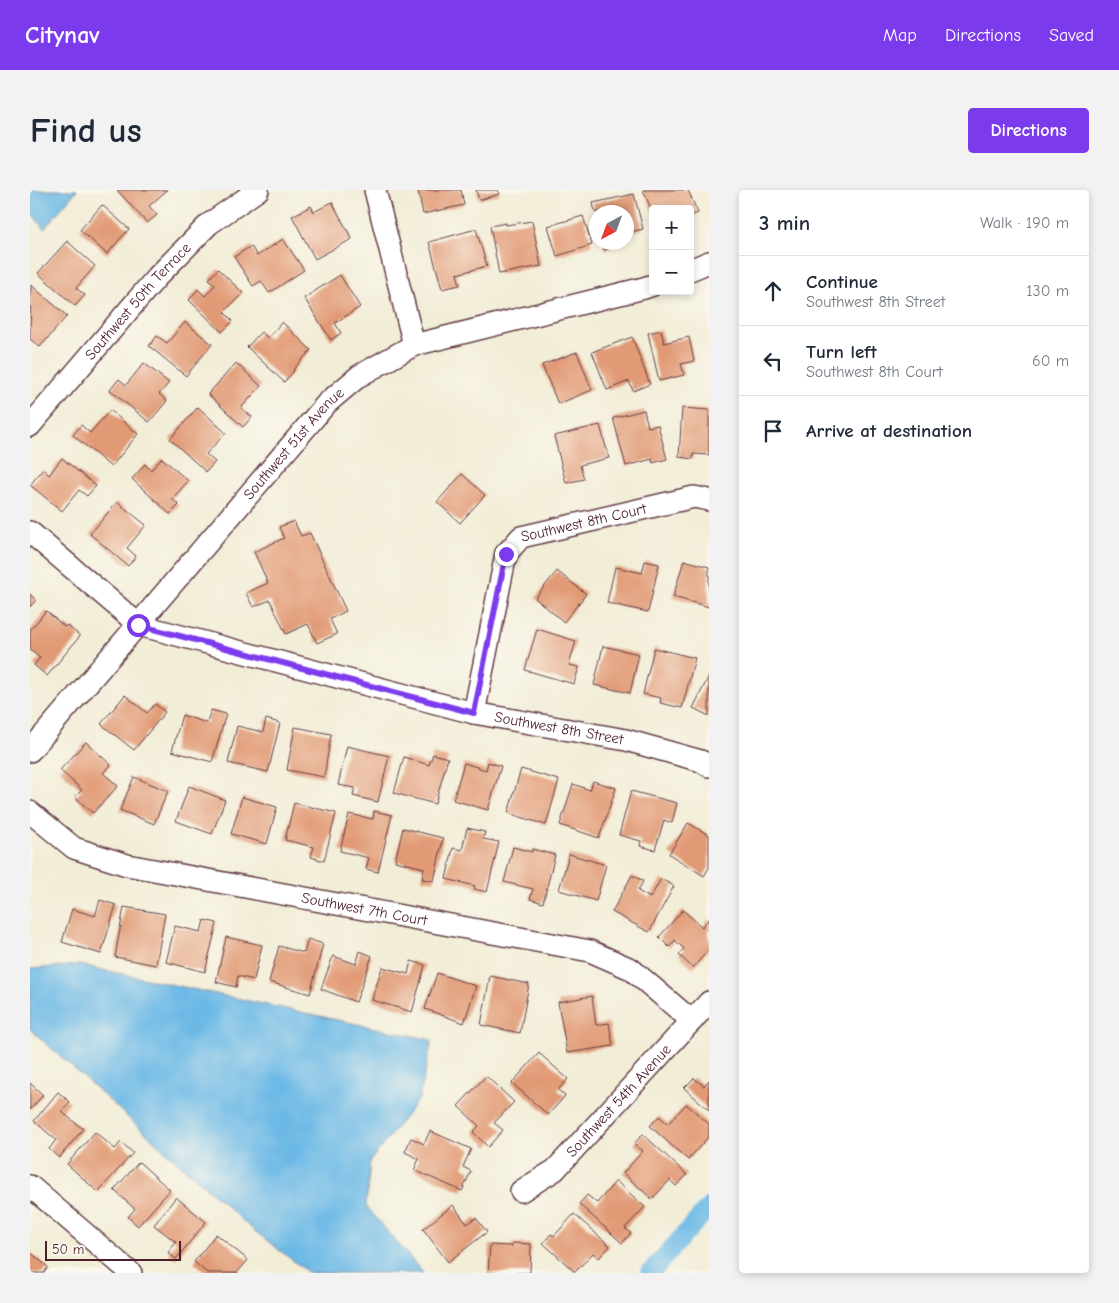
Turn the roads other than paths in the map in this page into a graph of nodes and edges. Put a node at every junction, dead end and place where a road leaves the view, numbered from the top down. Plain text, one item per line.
1 (258, 190) edge
2 (375, 190) edge
3 (709, 262) edge
4 (694, 268) edge
5 (649, 286) edge
6 (414, 344) junction
7 (30, 426) edge
8 (709, 500) edge
9 (30, 532) edge
10 (138, 625) junction
11 (474, 713) junction
12 (30, 751) edge
13 (709, 766) edge
14 (30, 812) edge
15 (709, 1002) edge
16 (692, 1021) junction
17 (30, 1186) edge
18 (521, 1191) dead end
19 (131, 1273) edge

1 - 7 street, Southwest 50th Terrace
2 - 6 street
3 - 4 street
5 - 6 street, Southwest 51st Avenue
6 - 10 street, Southwest 51st Avenue
8 - 11 street, Southwest 8th Court
9 - 10 street, Southwest 8th Street
10 - 11 street, Southwest 8th Street
10 - 12 street, Southwest 51st Avenue
11 - 13 street, Southwest 8th Street
14 - 16 street, Southwest 7th Court
15 - 16 street, Southwest 54th Avenue
16 - 18 street, Southwest 54th Avenue
17 - 19 street

